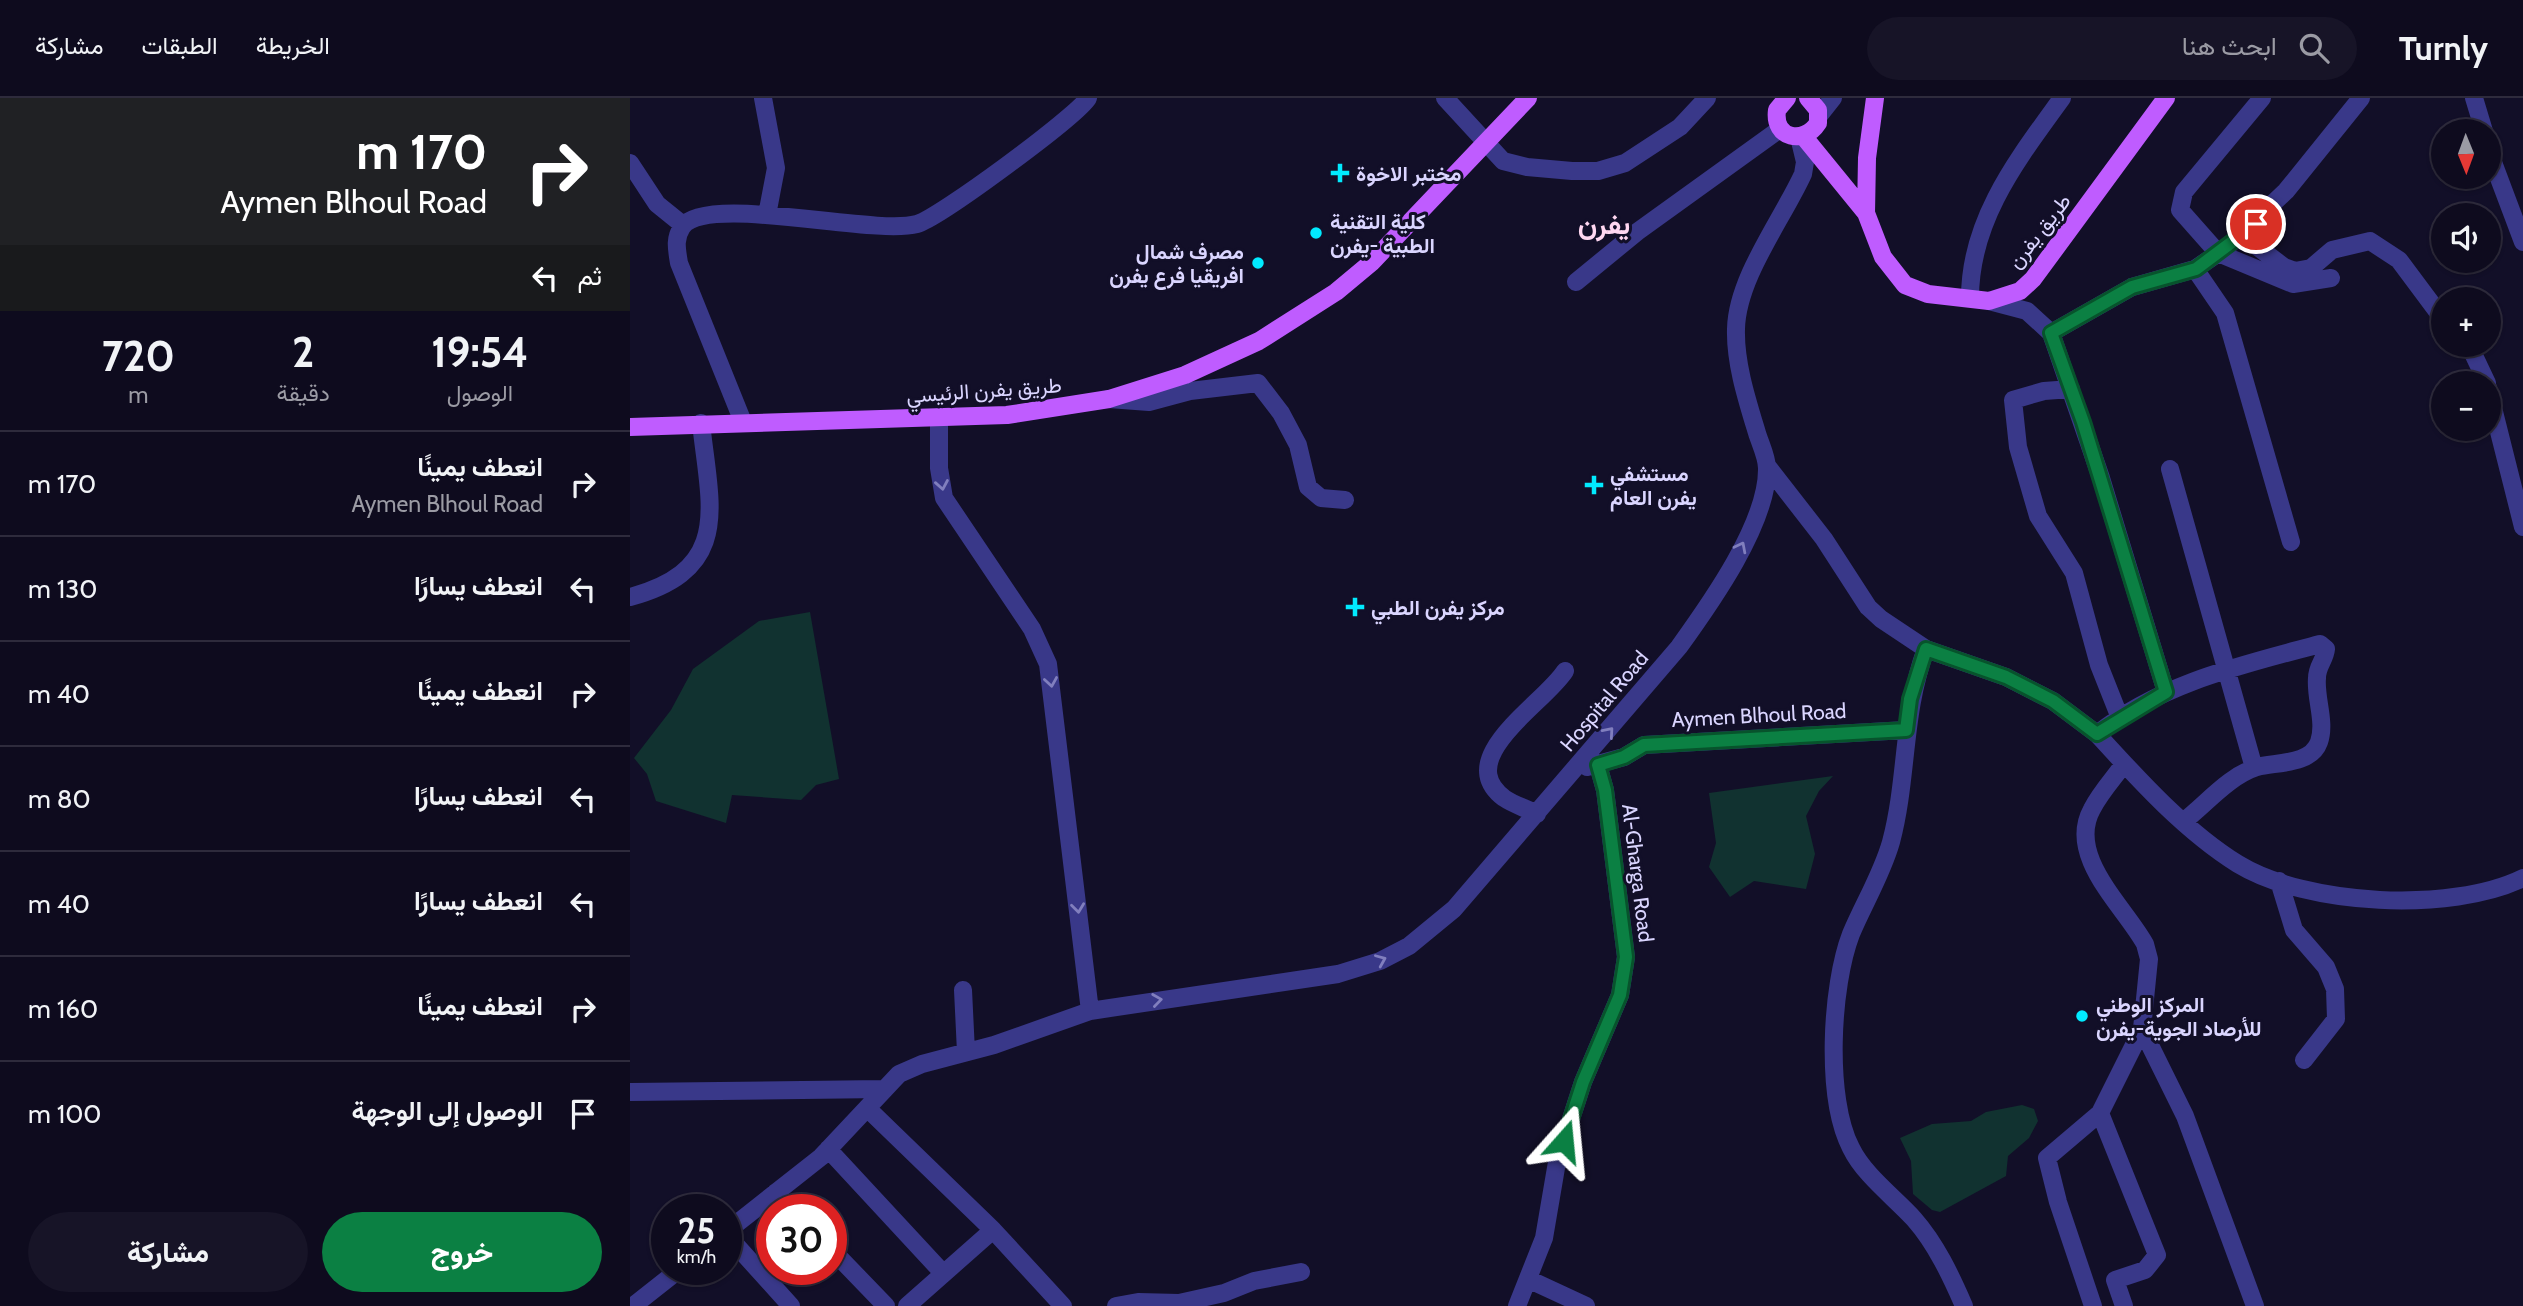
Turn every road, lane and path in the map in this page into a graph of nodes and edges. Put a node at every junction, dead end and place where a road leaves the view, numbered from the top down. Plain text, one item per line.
1 (763, 98) edge
2 (1088, 98) edge
3 (1446, 98) edge
4 (1528, 98) edge
5 (1707, 98) edge
6 (1763, 98) edge
7 (1787, 98) edge
8 (1808, 98) edge
9 (1833, 98) edge
10 (1875, 98) edge
11 (2062, 98) edge
12 (2166, 98) edge
13 (2262, 98) edge
14 (2361, 98) edge
15 (2474, 98) edge
16 (2480, 119) edge
17 (1818, 120) junction
18 (1778, 123) junction
19 (1801, 137) junction
20 (1488, 142) junction
21 (630, 163) edge
22 (2501, 175) edge
23 (1837, 176) junction
24 (2517, 207) edge
25 (1866, 213) junction
26 (767, 215) junction
27 (683, 225) junction
28 (2242, 235) junction
29 (2523, 242) edge
30 (2218, 253) junction
31 (2196, 269) junction
32 (2331, 278) dead end
33 (1576, 282) dead end
34 (1970, 298) junction
35 (1989, 301) junction
36 (2431, 303) edge
37 (2051, 333) junction
38 (2071, 389) junction
39 (1110, 400) junction
40 (939, 417) junction
41 (743, 422) junction
42 (701, 423) junction
43 (630, 427) edge
44 (2501, 438) edge
45 (1768, 467) junction
46 (2170, 469) dead end
47 (1345, 500) dead end
48 (2523, 527) edge
49 (2291, 542) dead end
50 (630, 597) edge
51 (1926, 649) junction
52 (2228, 668) junction
53 (1565, 671) dead end
54 (2166, 692) junction
55 (2120, 718) junction
56 (1906, 730) junction
57 (2097, 734) junction
58 (2124, 764) junction
59 (1598, 765) junction
60 (2254, 768) junction
61 (1577, 769) junction
62 (1538, 814) junction
63 (2184, 821) junction
64 (2523, 878) edge
65 (2279, 881) junction
66 (963, 990) dead end
67 (1090, 1011) junction
68 (2142, 1029) junction
69 (966, 1052) junction
70 (2304, 1060) dead end
71 (883, 1089) junction
72 (630, 1092) edge
73 (867, 1108) junction
74 (2100, 1113) junction
75 (828, 1149) junction
76 (776, 1192) joint
77 (742, 1220) edge
78 (993, 1230) junction
79 (742, 1251) edge
80 (847, 1266) edge
81 (1301, 1272) dead end
82 (943, 1273) junction
83 (1530, 1280) junction
84 (659, 1285) edge
85 (632, 1306) edge
86 (791, 1306) edge
87 (886, 1306) edge
88 (907, 1306) edge
89 (1063, 1306) edge
90 (1116, 1306) edge
91 (1517, 1306) edge
92 (1586, 1306) edge
93 (1964, 1306) edge
94 (2093, 1306) edge
95 (2124, 1306) edge
96 (2255, 1306) edge

1 - 26 street
2 - 26 street
3 - 20 street
4 - 20 main road, طريق يفرن الرئيسي
5 - 20 street
6 - 18 main road
7 - 18 main road
8 - 17 main road
9 - 17 street
10 - 25 main road
11 - 34 street
12 - 35 main road, طريق يفرن
13 - 30 street
14 - 28 street
15 - 16 street
17 - 19 main road
17 - 23 main road
18 - 19 main road
18 - 33 street
19 - 23 main road, طريق يفرن
19 - 45 street, Hospital Road
20 - 39 main road, طريق يفرن الرئيسي
21 - 27 street
22 - 24 street
23 - 25 main road, طريق يفرن
24 - 29 street
25 - 34 main road, طريق يفرن
26 - 27 street
27 - 41 street
28 - 30 street
28 - 36 street
30 - 31 street
30 - 32 street
31 - 37 street
31 - 49 street
34 - 35 main road, طريق يفرن
35 - 37 street
37 - 38 street
38 - 54 street
38 - 55 street
39 - 40 main road, طريق يفرن الرئيسي
39 - 47 street
40 - 41 main road, طريق يفرن الرئيسي
40 -> 67 street
41 - 42 main road, طريق يفرن الرئيسي
42 - 43 main road, طريق يفرن الرئيسي
42 - 50 street
44 - 48 street
45 - 51 street
61 -> 45 street, Hospital Road
46 - 52 street
51 - 56 street
51 - 57 street
52 - 54 street
52 - 60 street
52 - 60 street
53 - 62 street
54 - 55 street
55 - 57 street
56 - 59 street, Aymen Blhoul Road
56 - 93 street
57 - 58 street
58 - 63 street
58 - 68 street
59 - 61 street, Aymen Blhoul Road
59 - 83 street, Al-Gharga Road
60 - 63 street
61 - 62 street, Hospital Road
67 -> 62 street, Hospital Road
63 - 65 street
64 - 65 street
65 - 70 street
66 - 69 street
67 - 69 street, Hospital Road
68 - 74 street
68 - 96 street
69 - 71 street, Hospital Road
71 - 72 street
71 - 73 street, Hospital Road
73 - 75 street, Hospital Road
73 - 78 street
74 - 94 street
74 - 95 street
75 - 76 street, Hospital Road
75 - 82 street
76 - 77 street, Hospital Road
78 - 82 street
78 - 89 street
79 - 86 street
80 - 87 street
81 - 90 street
82 - 88 street
83 - 91 street, Al-Gharga Road
83 - 92 street
84 - 85 street

